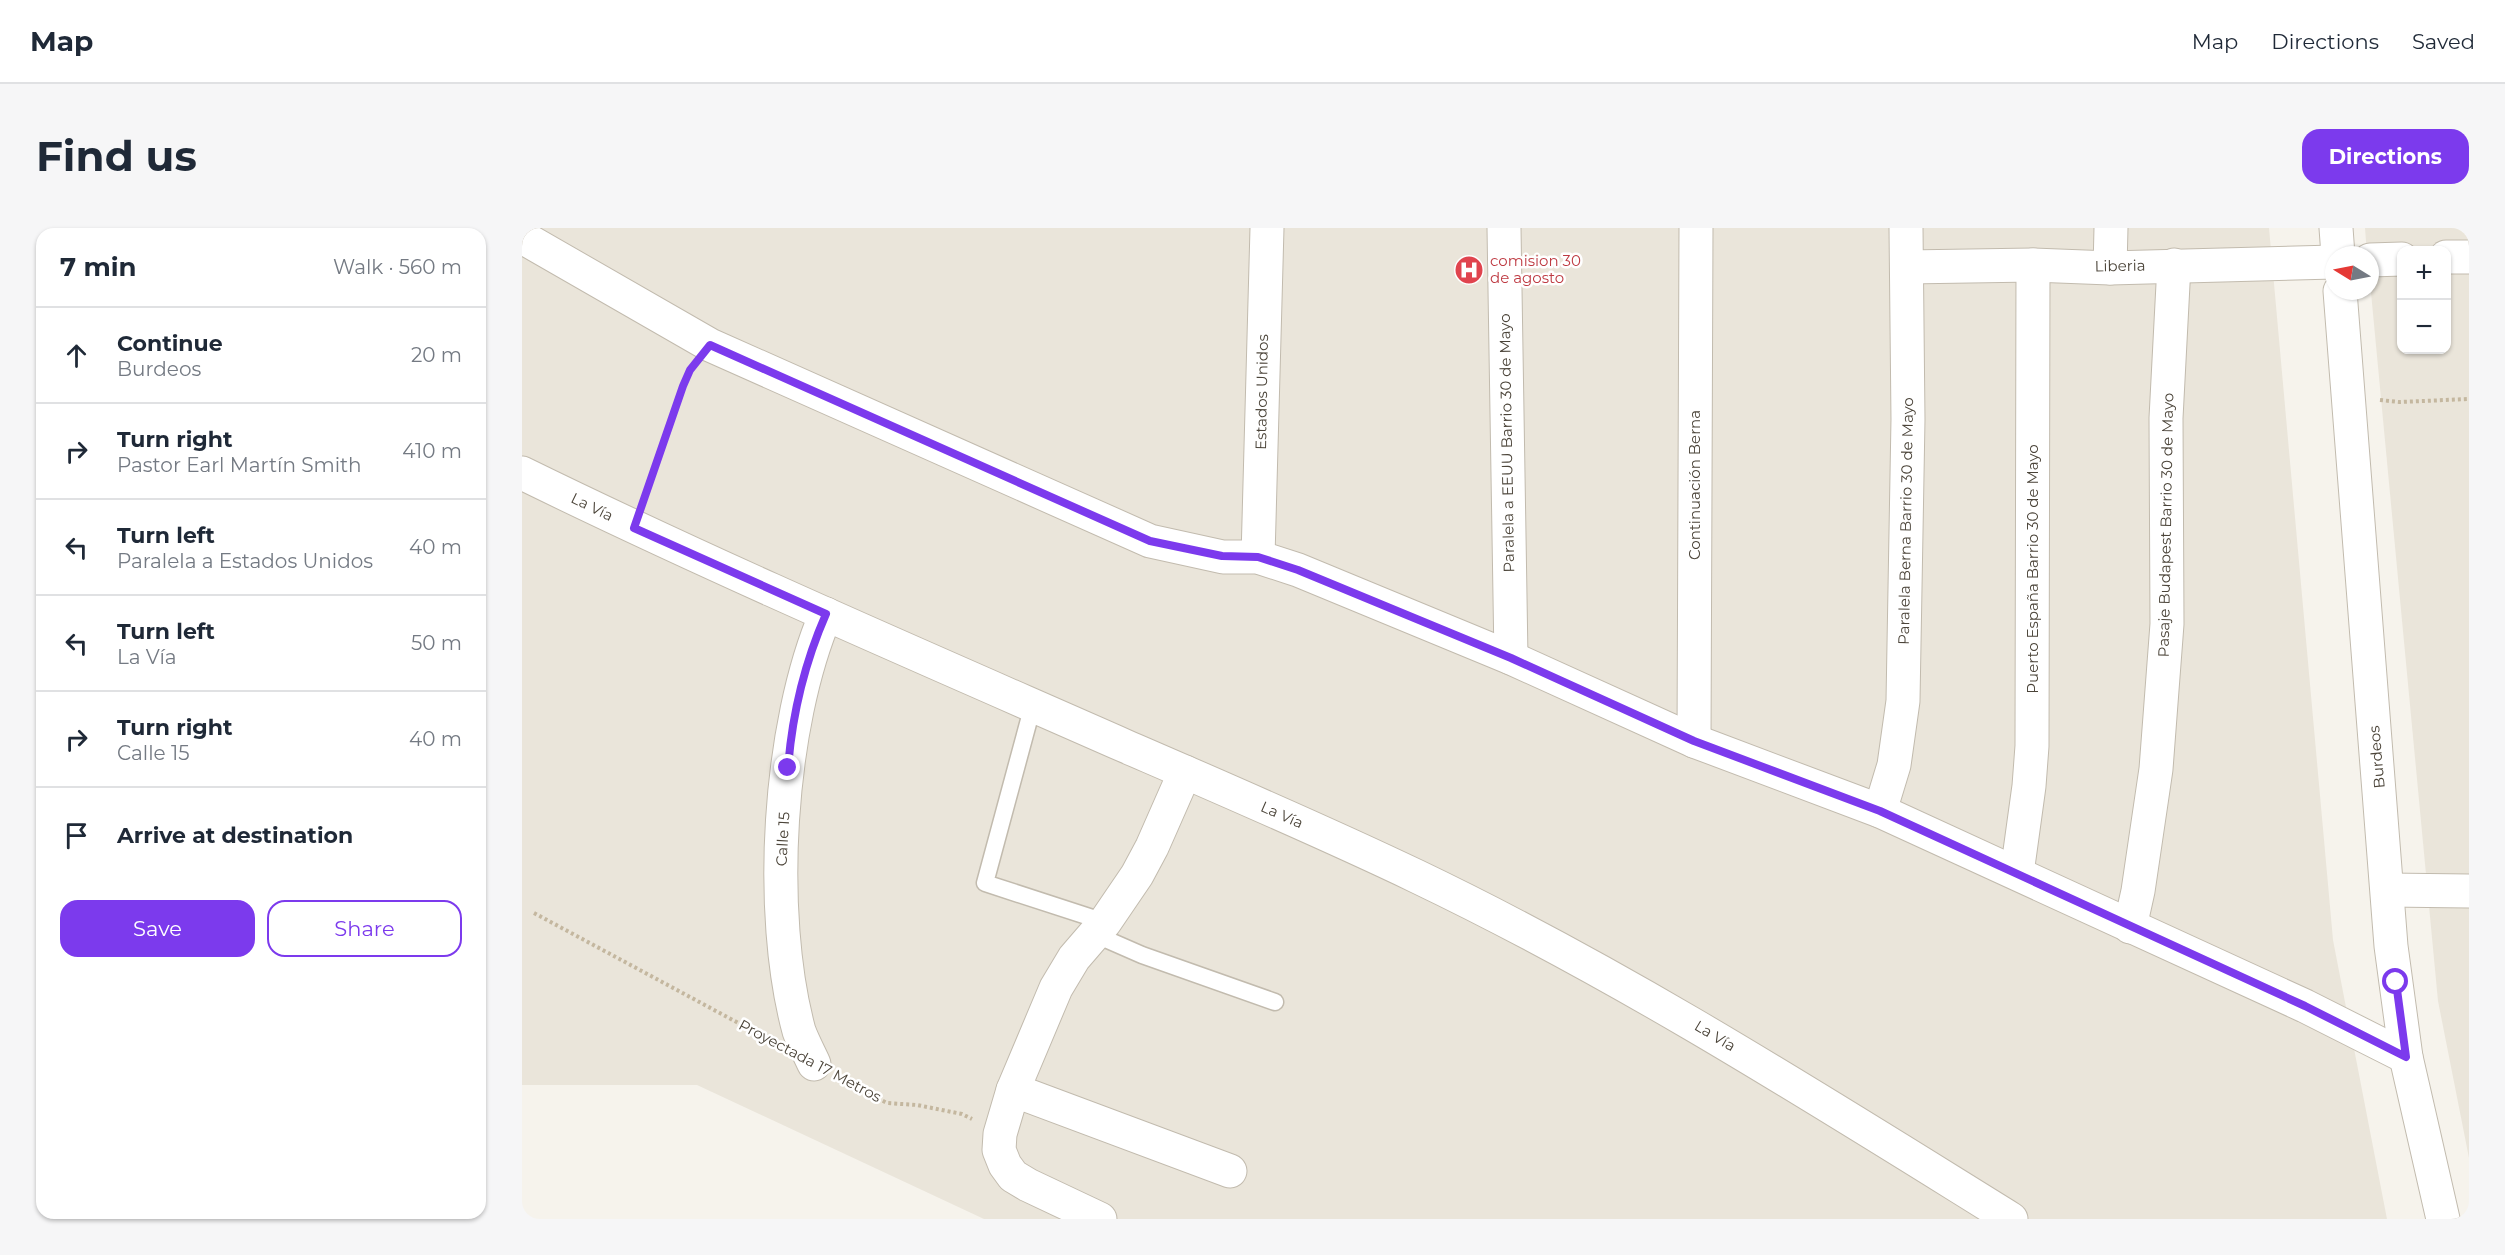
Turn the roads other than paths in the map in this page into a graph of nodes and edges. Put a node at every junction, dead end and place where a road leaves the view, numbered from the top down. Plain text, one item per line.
1 (1267, 228) edge
2 (1504, 228) edge
3 (1696, 228) edge
4 (1906, 228) edge
5 (2111, 228) edge
6 (2336, 228) edge
7 (522, 237) edge
8 (2337, 246) edge
9 (2469, 256) edge
10 (2451, 257) edge
11 (2397, 259) edge
12 (2379, 260) edge
13 (2325, 262) edge
14 (2033, 265) junction
15 (2174, 265) junction
16 (1907, 267) junction
17 (2110, 268) junction
18 (2341, 300) edge
19 (522, 473) edge
20 (1258, 557) junction
21 (826, 614) junction
22 (1511, 658) junction
23 (1033, 705) junction
24 (1694, 741) junction
25 (1185, 772) junction
26 (1880, 811) junction
27 (2017, 873) junction
28 (2388, 890) junction
29 (2469, 891) edge
30 (2130, 927) junction
31 (1100, 928) junction
32 (1275, 1002) dead end
33 (2406, 1057) junction
34 (814, 1064) road end
35 (1013, 1090) junction
36 (1230, 1171) dead end
37 (1100, 1219) edge
38 (2011, 1219) edge
39 (2443, 1219) edge

1 - 20 street, Estados Unidos
2 - 22 street, Paralela a EEUU Barrio 30 de Mayo
3 - 24 street, Continuación Berna
4 - 16 street, Paralela Berna Barrio 30 de Mayo
5 - 17 street
6 - 8 street
7 - 20 street
9 - 10 street
11 - 12 street
13 - 15 street, Liberia
14 - 16 street, Liberia
14 - 17 street, Liberia
14 - 27 street, Puerto España Barrio 30 de Mayo
15 - 17 street, Liberia
15 - 30 street, Pasaje Budapest Barrio 30 de Mayo
16 - 26 street, Paralela Berna Barrio 30 de Mayo
18 - 28 street, Burdeos
19 - 21 street, La Vía
20 - 22 street
21 - 23 street, La Vía
21 - 34 street, Calle 15
22 - 24 street
23 - 25 street, La Vía
23 - 31 lane
24 - 26 street
25 - 31 street
25 - 38 street, La Vía
26 - 27 street
27 - 30 street
28 - 29 street
28 - 33 street, Burdeos
30 - 33 street
31 - 32 lane
31 - 35 street
33 - 39 street, Burdeos
35 - 36 street
35 - 37 street

